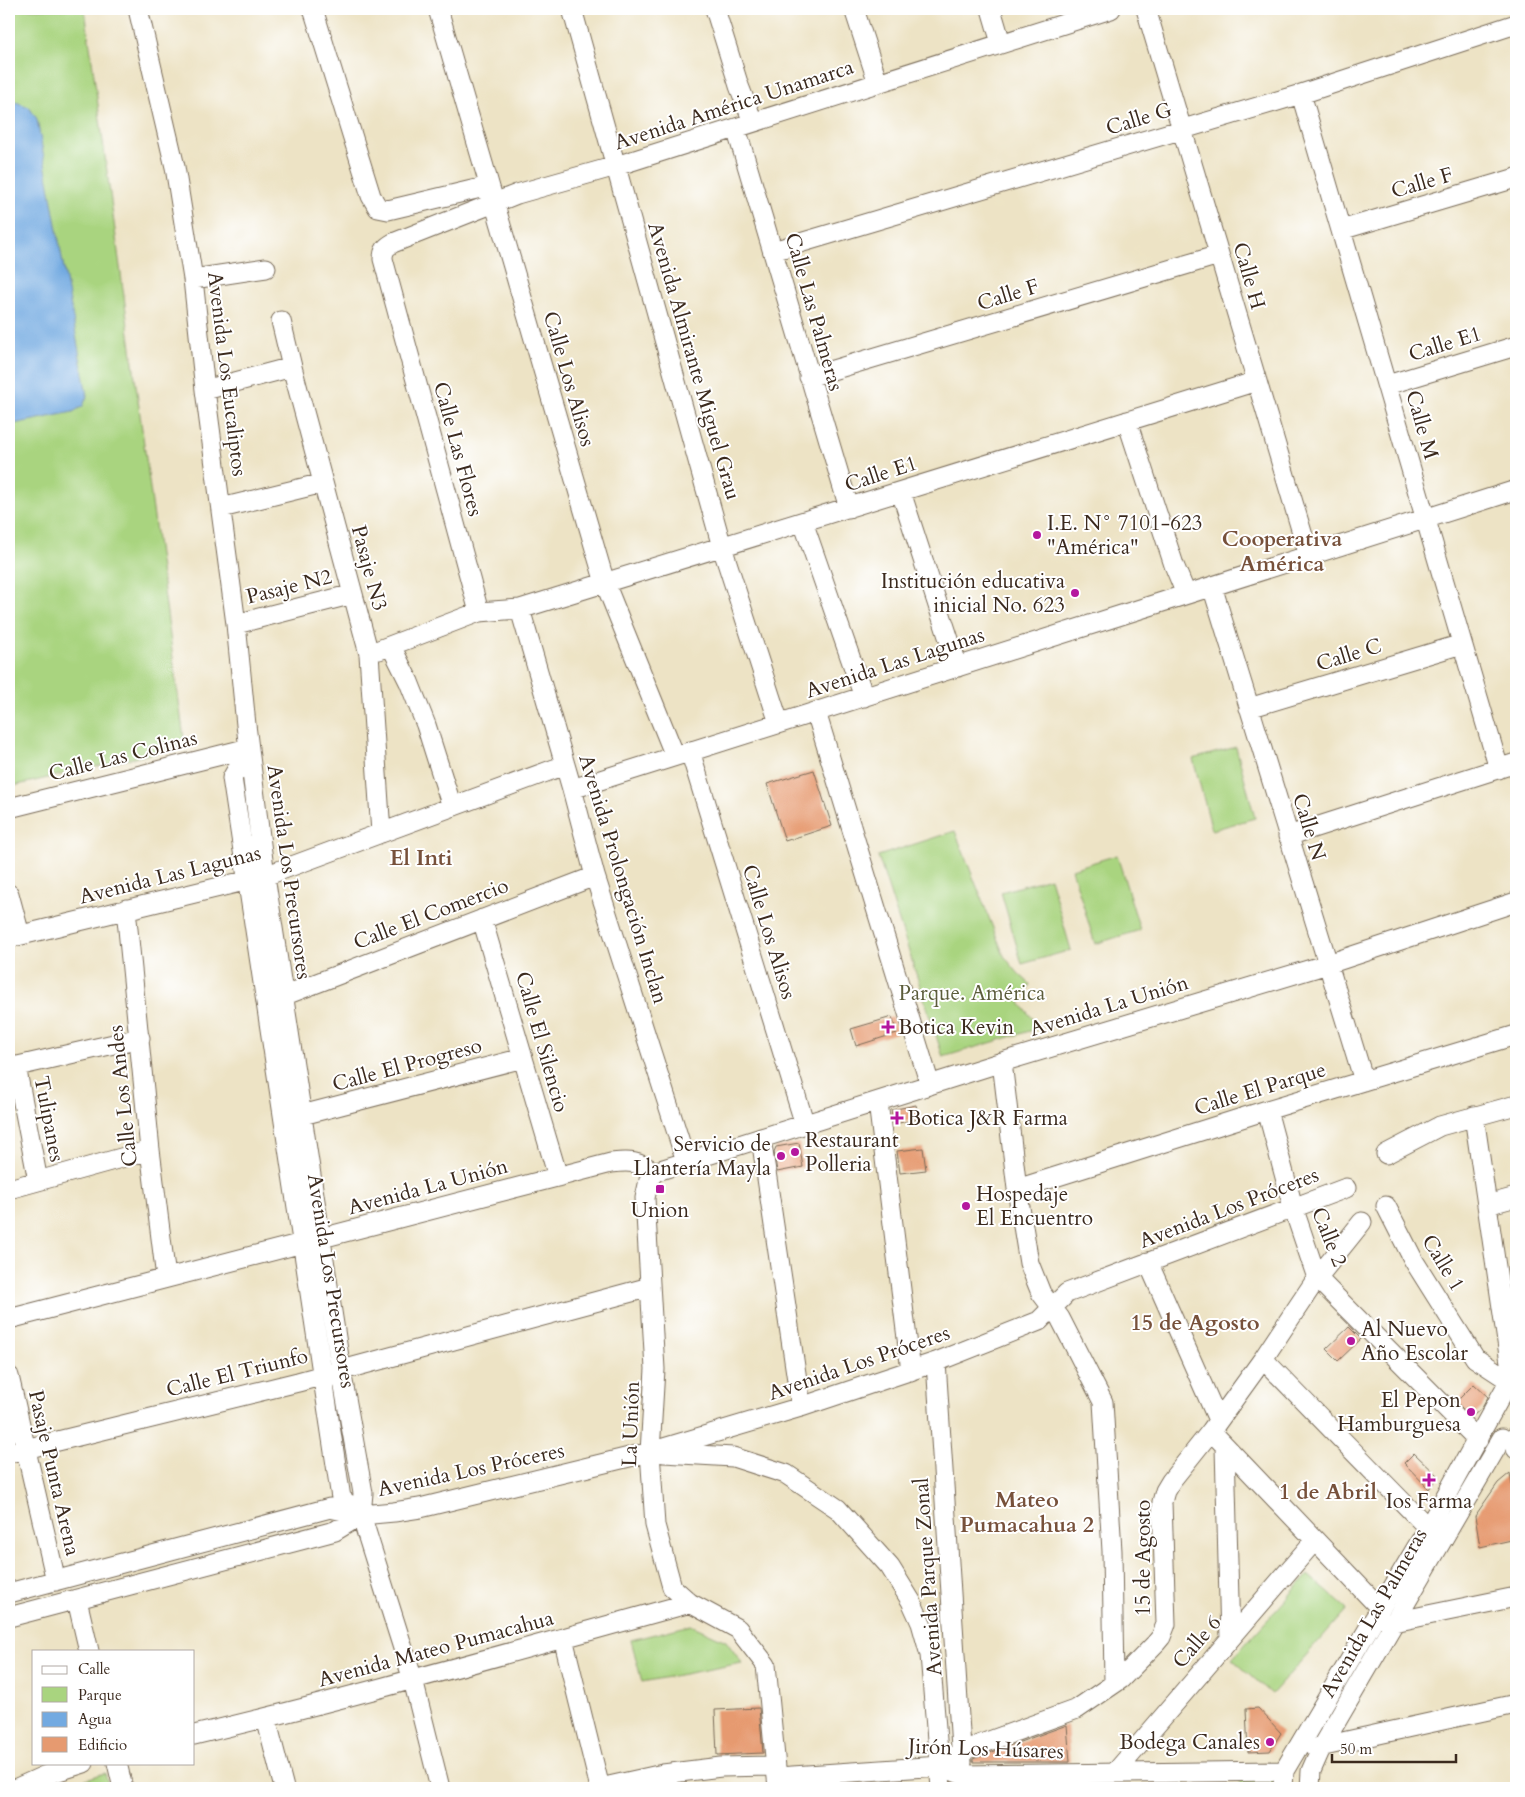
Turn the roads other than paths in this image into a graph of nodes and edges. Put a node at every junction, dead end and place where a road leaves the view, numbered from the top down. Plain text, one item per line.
1 (138, 9) edge
2 (313, 9) edge
3 (438, 9) edge
4 (572, 9) edge
5 (715, 9) edge
6 (854, 9) edge
7 (990, 9) edge
8 (1111, 9) edge
9 (1146, 9) edge
10 (1516, 24) edge
11 (1001, 43) junction
12 (878, 83) junction
13 (1301, 94) junction
14 (745, 125) junction
15 (1183, 130) junction
16 (616, 166) junction
17 (1516, 178) edge
18 (491, 195) junction
19 (1341, 230) junction
20 (773, 251) junction
21 (1219, 255) junction
22 (383, 259) joint
23 (266, 268) dead end
24 (193, 279) junction
25 (281, 321) dead end
26 (1516, 346) edge
27 (292, 367) junction
28 (809, 377) junction
29 (1256, 381) junction
30 (1387, 385) junction
31 (205, 390) junction
32 (1127, 421) junction
33 (323, 483) junction
34 (1516, 490) edge
35 (901, 492) junction
36 (221, 508) junction
37 (849, 508) junction
38 (1425, 519) junction
39 (803, 522) junction
40 (722, 547) junction
41 (1309, 556) junction
42 (606, 583) junction
43 (1212, 586) junction
44 (353, 594) junction
45 (1186, 594) junction
46 (520, 610) junction
47 (479, 612) junction
48 (236, 624) junction
49 (1462, 644) junction
50 (391, 646) junction
51 (369, 654) junction
52 (958, 667) junction
53 (864, 697) junction
54 (1249, 708) junction
55 (816, 712) junction
56 (779, 723) junction
57 (248, 748) junction
58 (682, 754) junction
59 (565, 764) junction
60 (1508, 766) edge
61 (572, 788) junction
62 (452, 807) junction
63 (9, 808) edge
64 (381, 833) junction
65 (1288, 836) junction
66 (595, 876) junction
67 (256, 878) junction
68 (9, 894) edge
69 (1516, 902) edge
70 (126, 909) junction
71 (482, 919) junction
72 (14, 936) edge
73 (1328, 964) junction
74 (283, 996) junction
75 (1516, 1035) edge
76 (140, 1038) junction
77 (523, 1058) junction
78 (1002, 1062) junction
79 (12, 1067) edge
80 (1364, 1081) junction
81 (930, 1085) junction
82 (878, 1102) junction
83 (1516, 1105) edge
84 (1267, 1110) junction
85 (302, 1115) junction
86 (1474, 1116) junction
87 (804, 1125) junction
88 (761, 1138) junction
89 (150, 1150) junction
90 (1386, 1154) dead end
91 (686, 1161) junction
92 (654, 1172) junction
93 (558, 1177) junction
94 (38, 1181) junction
95 (1346, 1188) dead end
96 (9, 1189) edge
97 (1018, 1189) junction
98 (1516, 1197) edge
99 (1487, 1205) junction
100 (1386, 1206) dead end
101 (1292, 1207) junction
102 (1362, 1222) dead end
103 (321, 1238) junction
104 (302, 1243) junction
105 (1148, 1262) junction
106 (166, 1278) junction
107 (1318, 1278) junction
108 (650, 1287) junction
109 (1052, 1308) junction
110 (9, 1319) edge
111 (1263, 1359) junction
112 (936, 1362) junction
113 (341, 1370) junction
114 (911, 1371) junction
115 (322, 1375) junction
116 (9, 1376) edge
117 (1510, 1381) junction
118 (801, 1408) junction
119 (1214, 1426) junction
120 (1478, 1440) junction
121 (1512, 1440) edge
122 (1225, 1447) junction
123 (17, 1451) edge
124 (650, 1452) junction
125 (361, 1515) junction
126 (1428, 1528) junction
127 (1314, 1540) junction
128 (56, 1581) junction
129 (9, 1593) edge
130 (1516, 1597) edge
131 (77, 1600) junction
132 (690, 1604) junction
133 (1380, 1608) junction
134 (9, 1617) edge
135 (1396, 1622) junction
136 (1368, 1627) junction
137 (563, 1638) junction
138 (1230, 1639) junction
139 (89, 1650) edge
140 (413, 1680) junction
141 (1114, 1683) junction
142 (1516, 1704) edge
143 (266, 1718) junction
144 (195, 1735) edge
145 (1322, 1746) junction
146 (962, 1751) junction
147 (1295, 1752) junction
148 (81, 1764) edge
149 (117, 1764) edge
150 (940, 1766) junction
151 (1114, 1774) junction
152 (777, 1777) edge
153 (1283, 1780) edge
154 (963, 1782) edge
155 (17, 1788) edge
156 (123, 1788) edge
157 (284, 1788) edge
158 (440, 1788) edge
159 (600, 1788) edge
160 (941, 1788) edge
161 (1310, 1788) edge

1 - 24 street, Avenida Los Eucaliptos
2 - 18 street
3 - 18 street, Calle Los Alisos
4 - 16 street, Avenida Almirante Miguel Grau
5 - 14 street, Calle Las Palmeras
6 - 12 street
7 - 11 street
8 - 11 street, Avenida América Unamarca
9 - 15 street, Calle H
10 - 13 street, Calle G
11 - 12 street, Avenida América Unamarca
12 - 14 street, Avenida América Unamarca
13 - 15 street, Calle G
13 - 19 street, Calle M
14 - 16 street, Avenida América Unamarca
14 - 20 street, Calle Las Palmeras
15 - 20 street, Calle G
15 - 21 street, Calle H
16 - 18 street, Avenida América Unamarca
16 - 40 street, Avenida Almirante Miguel Grau
17 - 19 street, Calle F
18 - 22 street, Avenida América Unamarca
18 - 42 street, Calle Los Alisos
19 - 30 street, Calle M
20 - 28 street, Calle Las Palmeras
21 - 28 street, Calle F
21 - 29 street, Calle H
22 - 47 street, Calle Las Flores
23 - 24 street
24 - 31 street, Avenida Los Eucaliptos
25 - 27 street, Pasaje N3
26 - 30 street, Calle E1
27 - 31 street
27 - 33 street, Pasaje N3
28 - 37 street, Calle Las Palmeras
29 - 32 street, Calle E1
29 - 41 street, Calle H
30 - 38 street, Calle M
31 - 36 street, Avenida Los Eucaliptos
32 - 35 street, Calle E1
32 - 45 street
33 - 36 street
33 - 44 street, Pasaje N3
34 - 38 street, Avenida Las Lagunas
35 - 37 street, Calle E1
35 - 52 street
36 - 48 street, Avenida Los Eucaliptos
37 - 39 street, Calle E1
38 - 41 street, Avenida Las Lagunas
38 - 49 street, Calle M
39 - 40 street, Calle E1
39 - 53 street
40 - 42 street, Calle E1
40 - 56 street, Avenida Almirante Miguel Grau
41 - 43 street, Avenida Las Lagunas
42 - 46 street, Calle E1
42 - 58 street, Calle Los Alisos
43 - 45 street, Avenida Las Lagunas
43 - 54 street, Calle N
44 - 48 street, Pasaje N2
44 - 51 street, Pasaje N3
45 - 52 street, Avenida Las Lagunas
46 - 47 street
46 - 59 street, Avenida Prolongación Inclan
47 - 50 street
48 - 57 street, Avenida Los Eucaliptos
49 - 54 street, Calle C
49 - 60 street, Calle M
50 - 51 street
50 - 62 street
51 - 64 street, Pasaje N3
52 - 53 street, Avenida Las Lagunas
53 - 55 street, Avenida Las Lagunas
54 - 65 street, Calle N
55 - 56 street, Avenida Las Lagunas
55 - 81 street
56 - 58 street, Avenida Las Lagunas
57 - 63 street, Calle Las Colinas
57 - 67 street, Avenida Los Precursores
58 - 61 street, Avenida Las Lagunas
58 - 87 street, Calle Los Alisos
59 - 61 street, Avenida Prolongación Inclan
59 - 62 street, Avenida Las Lagunas
60 - 65 street
61 - 66 street, Avenida Prolongación Inclan
62 - 64 street, Avenida Las Lagunas
64 - 67 street, Avenida Las Lagunas
65 - 73 street, Calle N
66 - 71 street, Calle El Comercio
66 - 91 street, Avenida Prolongación Inclan
67 - 70 street, Avenida Las Lagunas
67 - 74 street, Avenida Los Precursores
67 - 104 street, Avenida Los Precursores
68 - 72 street
69 - 73 street, Avenida La Unión
70 - 72 street, Avenida Las Lagunas
70 - 76 street, Calle Los Andes
71 - 74 street, Calle El Comercio
71 - 77 street, Calle El Silencio
73 - 78 street, Avenida La Unión
73 - 80 street, Calle N
74 - 85 street, Avenida Los Precursores
75 - 80 street, Calle El Parque
76 - 79 street
76 - 89 street, Calle Los Andes
77 - 85 street, Calle El Progreso
77 - 93 street, Calle El Silencio
78 - 81 street, Avenida La Unión
78 - 97 street
79 - 94 street, Tulipanes
80 - 84 street, Calle El Parque
81 - 82 street, Avenida La Unión
82 - 87 street, Avenida La Unión
82 - 114 street
83 - 86 street
84 - 97 street, Calle El Parque
84 - 101 street, Calle 2
85 - 103 street, Avenida Los Precursores
86 - 90 street
86 - 99 street
87 - 88 street, Avenida La Unión
88 - 91 street, Avenida La Unión
88 - 118 street
89 - 94 street
89 - 106 street, Calle Los Andes
91 - 92 street
92 - 93 street, Avenida La Unión
92 - 108 street, La Unión
93 - 103 street, Avenida La Unión
94 - 96 street
95 - 101 street, Avenida Los Próceres
97 - 109 street
98 - 99 street
99 - 117 street
100 - 117 street, Calle 1
101 - 105 street, Avenida Los Próceres
101 - 107 street, Calle 2
102 - 107 street, 15 de Agosto
103 - 104 street, Avenida La Unión
103 - 113 street, Avenida Los Precursores
104 - 106 street, Avenida La Unión
104 - 115 street, Avenida Los Precursores
105 - 109 street, Avenida Los Próceres
105 - 119 street
106 - 110 street, Avenida La Unión
107 - 111 street, 15 de Agosto
107 - 120 street, Calle 2
108 - 113 street, Calle El Triunfo
108 - 124 street, La Unión
109 - 112 street, Avenida Los Próceres
109 - 141 street
111 - 119 street, 15 de Agosto
111 - 126 street
112 - 114 street, Avenida Los Próceres
112 - 146 street, Avenida Parque Zonal
113 - 115 street, Calle El Triunfo
113 - 125 street, Avenida Los Precursores
114 - 118 street, Avenida Los Próceres
115 - 123 street, Calle El Triunfo
115 - 125 street, Avenida Los Precursores
116 - 123 street, Pasaje Punta Arena
117 - 120 street
118 - 124 street, Avenida Los Próceres
119 - 122 street
119 - 141 street, 15 de Agosto
120 - 121 street
120 - 126 street
121 - 135 street, Avenida Las Palmeras
122 - 127 street
122 - 138 street
123 - 128 street, Pasaje Punta Arena
124 - 125 street, Avenida Los Próceres
124 - 132 street, La Unión
124 - 150 street, Avenida Parque Zonal
125 - 128 street, Avenida Los Próceres
125 - 131 street, Avenida Los Próceres
125 - 140 street, Avenida Los Precursores
126 - 133 street
127 - 133 street
127 - 138 street, Calle 6
128 - 129 street, Avenida Los Próceres
130 - 135 street
131 - 134 street, Avenida Los Próceres
131 - 139 street
132 - 137 street, Avenida Mateo Pumacahua
132 - 152 street, La Unión
133 - 136 street
135 - 136 street
135 - 145 street, Avenida Las Palmeras
136 - 147 street
137 - 140 street, Avenida Mateo Pumacahua
137 - 159 street
138 - 151 street, Calle 6
140 - 143 street, Avenida Mateo Pumacahua
140 - 158 street, Avenida Los Precursores
141 - 146 street, 15 de Agosto
142 - 145 street
143 - 144 street, Avenida Mateo Pumacahua
143 - 157 street
145 - 147 street
145 - 161 street, Avenida Las Palmeras
146 - 150 street, 15 de Agosto
146 - 154 street, Avenida Parque Zonal
147 - 153 street
148 - 155 street
149 - 156 street
150 - 152 street, Jirón Los Húsares
150 - 154 street, Jirón Los Húsares
150 - 160 street, Avenida Parque Zonal
151 - 153 street, Jirón Los Húsares
151 - 154 street, Jirón Los Húsares
152 - 159 street, Jirón Los Húsares

